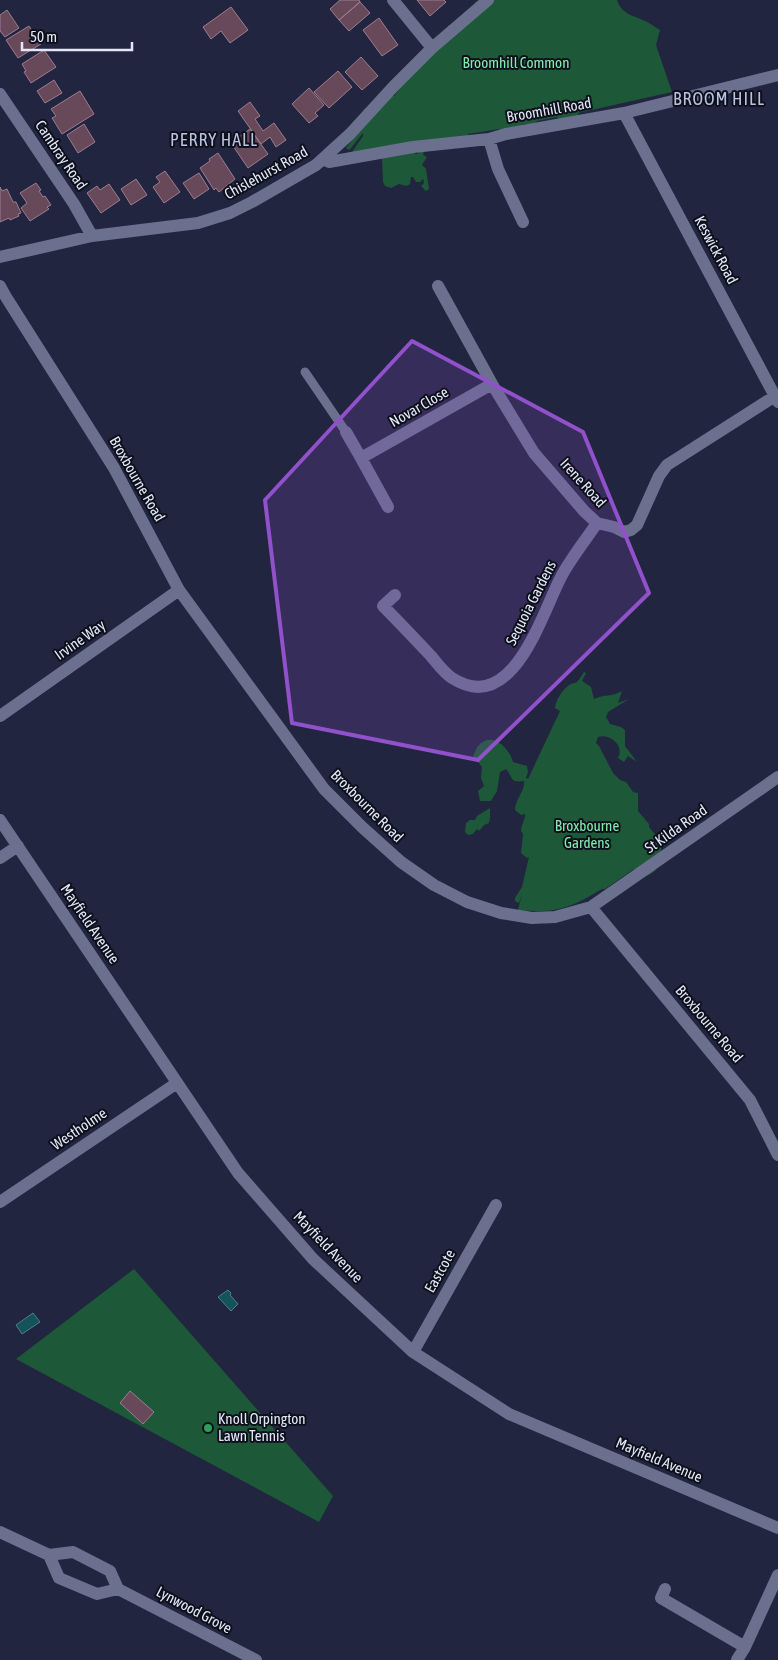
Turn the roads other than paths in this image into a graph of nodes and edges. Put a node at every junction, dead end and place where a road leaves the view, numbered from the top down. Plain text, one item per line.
1 (393, 0) edge
2 (488, 0) edge
3 (432, 48) junction
4 (778, 75) edge
5 (0, 94) edge
6 (624, 113) junction
7 (489, 139) junction
8 (323, 159) junction
9 (522, 222) dead end
10 (92, 236) junction
11 (0, 257) edge
12 (0, 286) edge
13 (438, 286) dead end
14 (305, 372) dead end
15 (492, 384) junction
16 (776, 393) edge
17 (346, 432) joint
18 (361, 458) junction
19 (388, 507) dead end
20 (596, 522) junction
21 (179, 590) junction
22 (395, 595) dead end
23 (0, 716) edge
24 (778, 777) edge
25 (0, 820) edge
26 (18, 846) junction
27 (0, 858) edge
28 (591, 907) junction
29 (177, 1083) junction
30 (778, 1155) edge
31 (0, 1202) edge
32 (496, 1206) dead end
33 (413, 1352) junction
34 (778, 1528) edge
35 (0, 1532) edge
36 (49, 1555) junction
37 (778, 1575) edge
38 (118, 1589) junction
39 (666, 1589) dead end
40 (745, 1647) junction
41 (256, 1660) edge
42 (737, 1660) edge

1 - 3 street
2 - 3 street, Chislehurst Road
3 - 8 street, Chislehurst Road
4 - 6 street, Broomhill Road
5 - 10 street, Cambray Road
6 - 7 street, Broomhill Road
6 - 16 street, Keswick Road
7 - 8 street, Broomhill Road
7 - 9 street
8 - 10 street, Chislehurst Road
10 - 11 street, Chislehurst Road
12 - 21 street, Broxbourne Road
13 - 15 street, Irene Road
14 - 17 lane
15 - 18 street, Novar Close
15 - 20 street, Irene Road
16 - 20 street, Irene Road
17 - 18 street
18 - 19 street
20 - 22 street, Sequoia Gardens
21 - 23 street, Irvine Way
21 - 28 street, Broxbourne Road
24 - 28 street, St Kilda Road
25 - 26 street, Mayfield Avenue
26 - 27 street
26 - 29 street, Mayfield Avenue
28 - 30 street, Broxbourne Road
29 - 31 street, Westholme
29 - 33 street, Mayfield Avenue
32 - 33 street, Eastcote
33 - 34 street, Mayfield Avenue
35 - 36 street
36 - 38 street
36 - 38 street
37 - 40 street
38 - 41 street, Lynwood Grove
39 - 40 street
40 - 42 street

